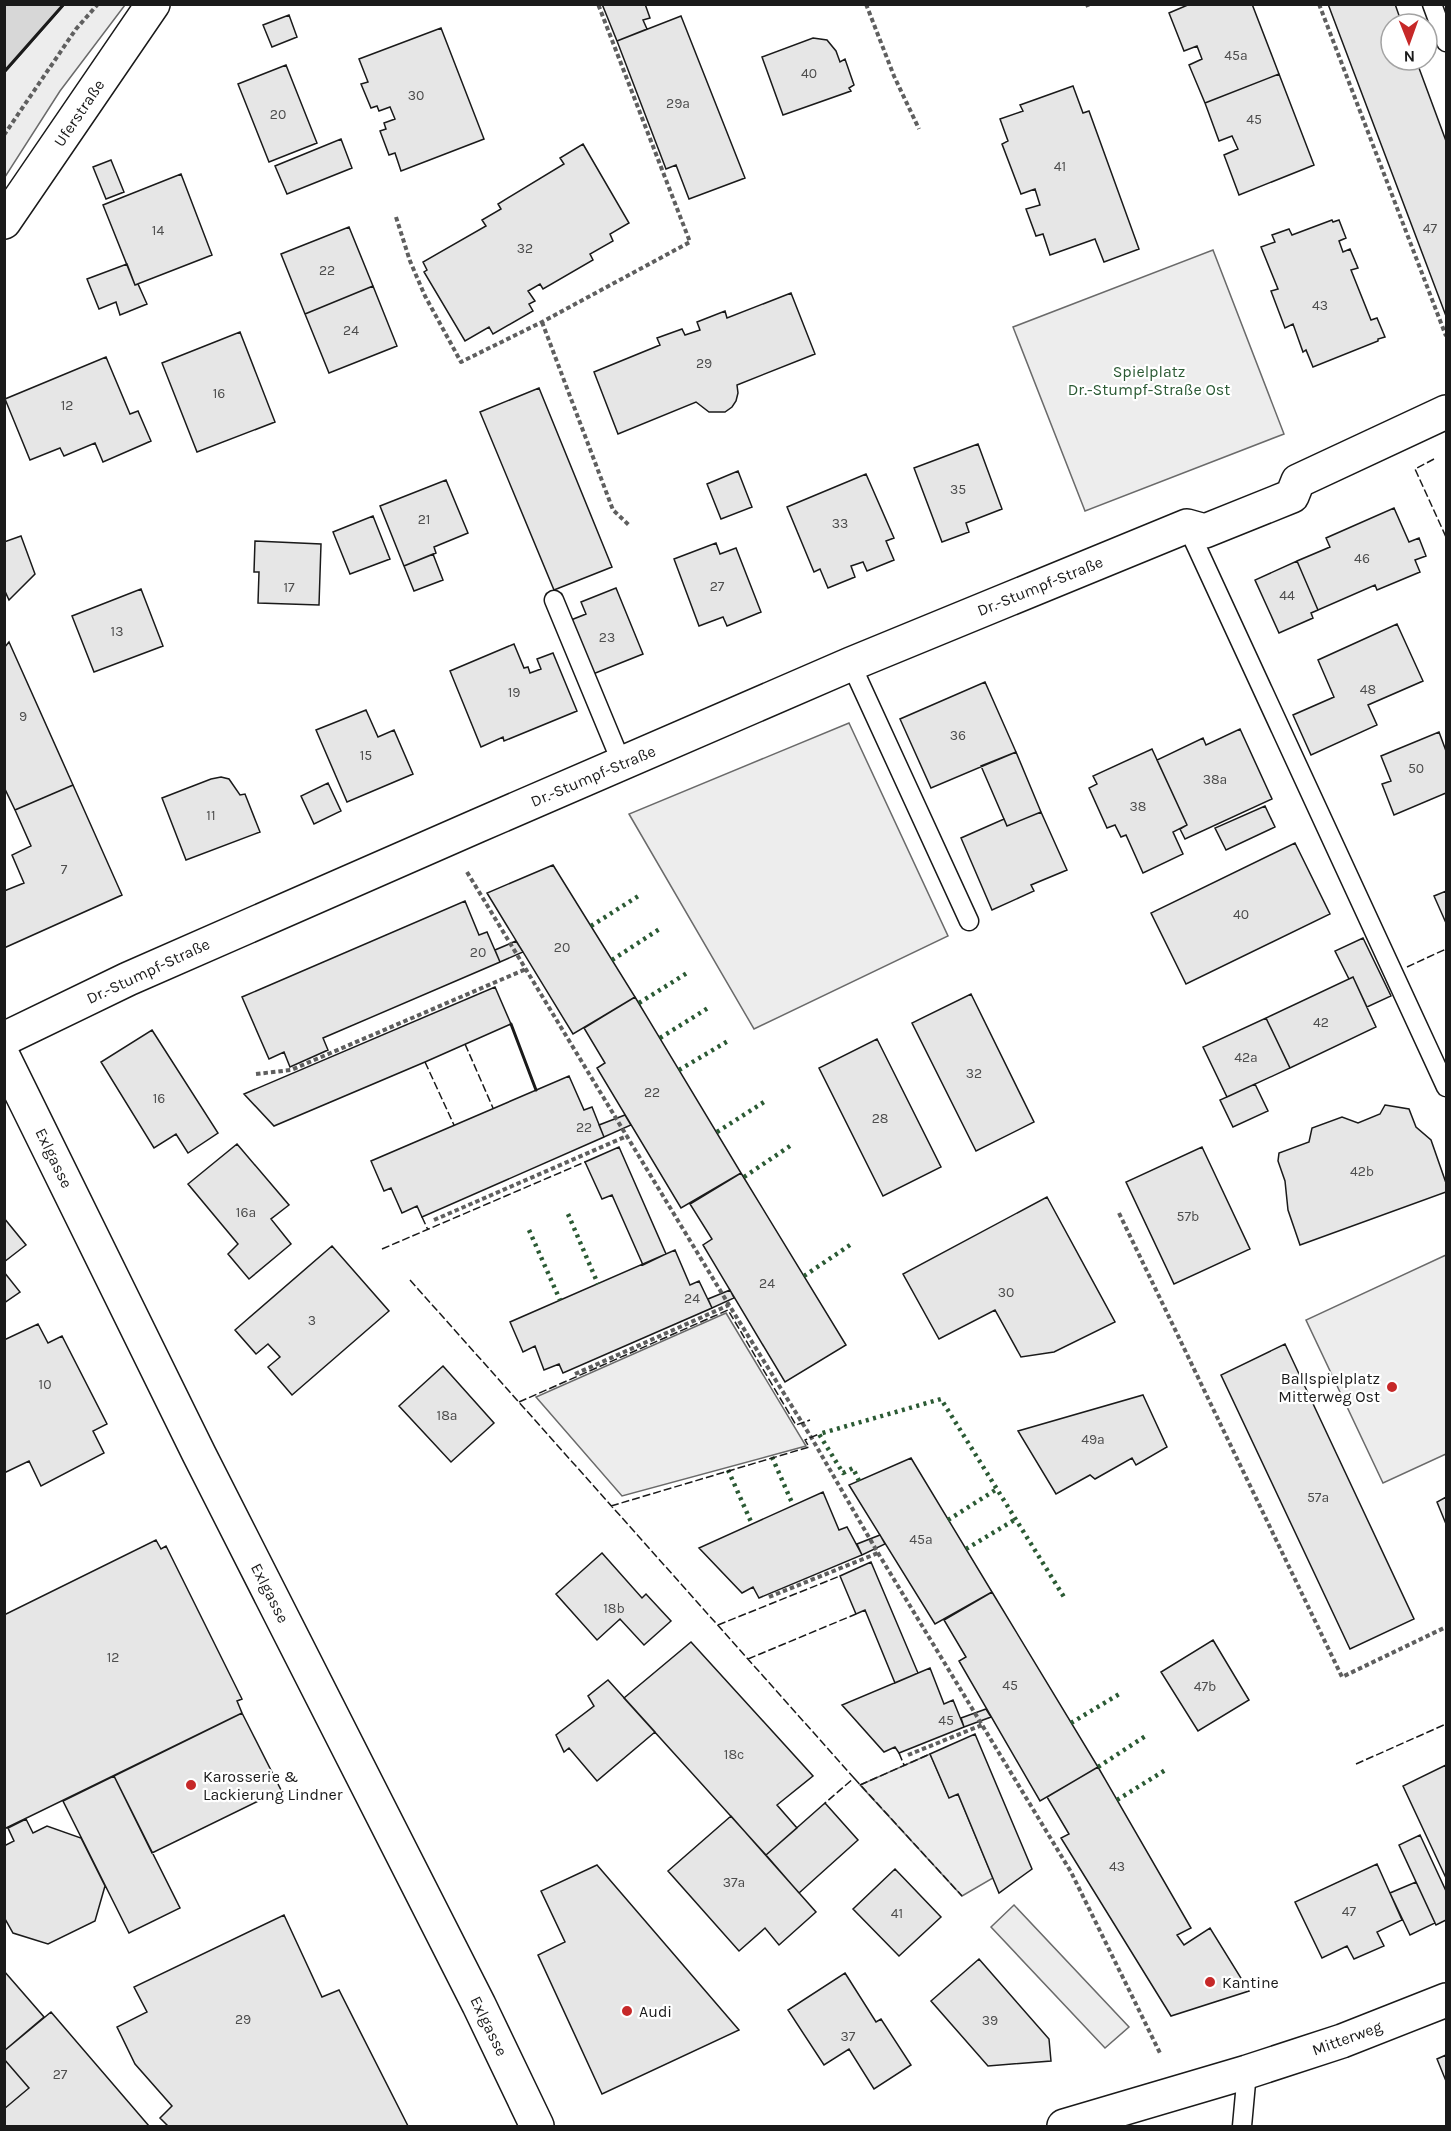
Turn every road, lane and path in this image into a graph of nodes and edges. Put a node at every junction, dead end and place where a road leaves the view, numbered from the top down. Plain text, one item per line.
1 (98, 4) edge
2 (153, 4) edge
3 (598, 4) edge
4 (866, 4) edge
5 (1319, 4) edge
6 (1432, 4) edge
7 (1446, 42) edge
8 (919, 129) dead end
9 (4, 135) edge
10 (396, 217) dead end
11 (4, 222) edge
12 (542, 322) junction
13 (1446, 336) edge
14 (1446, 412) edge
15 (630, 526) dead end
16 (1188, 526) junction
17 (554, 600) dead end
18 (851, 664) junction
19 (622, 764) junction
20 (470, 876) dead end
21 (969, 921) dead end
22 (526, 969) junction
23 (4, 1039) edge
24 (4, 1058) edge
25 (256, 1074) dead end
26 (1446, 1087) edge
27 (627, 1136) junction
28 (1119, 1213) dead end
29 (434, 1220) dead end
30 (729, 1305) junction
31 (575, 1374) dead end
32 (878, 1553) junction
33 (769, 1597) dead end
34 (1446, 1627) edge
35 (982, 1725) junction
36 (908, 1755) dead end
37 (1446, 2000) edge
38 (1160, 2053) dead end
39 (1246, 2072) junction
40 (537, 2127) edge
41 (1064, 2127) edge
42 (1242, 2127) edge

1 - 9 path
2 - 11 street, Uferstraße
3 - 12 path
4 - 8 path
5 - 13 path
6 - 7 lane
10 - 12 path
12 - 15 path
14 - 16 street, Dr.-Stumpf-Straße
16 - 18 street, Dr.-Stumpf-Straße
16 - 26 lane
17 - 19 lane
18 - 19 street, Dr.-Stumpf-Straße
18 - 21 lane
19 - 23 street, Dr.-Stumpf-Straße
20 - 22 path
22 - 25 path
22 - 27 path
24 - 40 street, Exlgasse
27 - 29 path
27 - 30 path
28 - 34 path
30 - 31 path
30 - 32 path
32 - 33 path
32 - 35 path
35 - 36 path
35 - 38 path
37 - 39 street, Mitterweg
39 - 41 street, Mitterweg
39 - 42 lane

